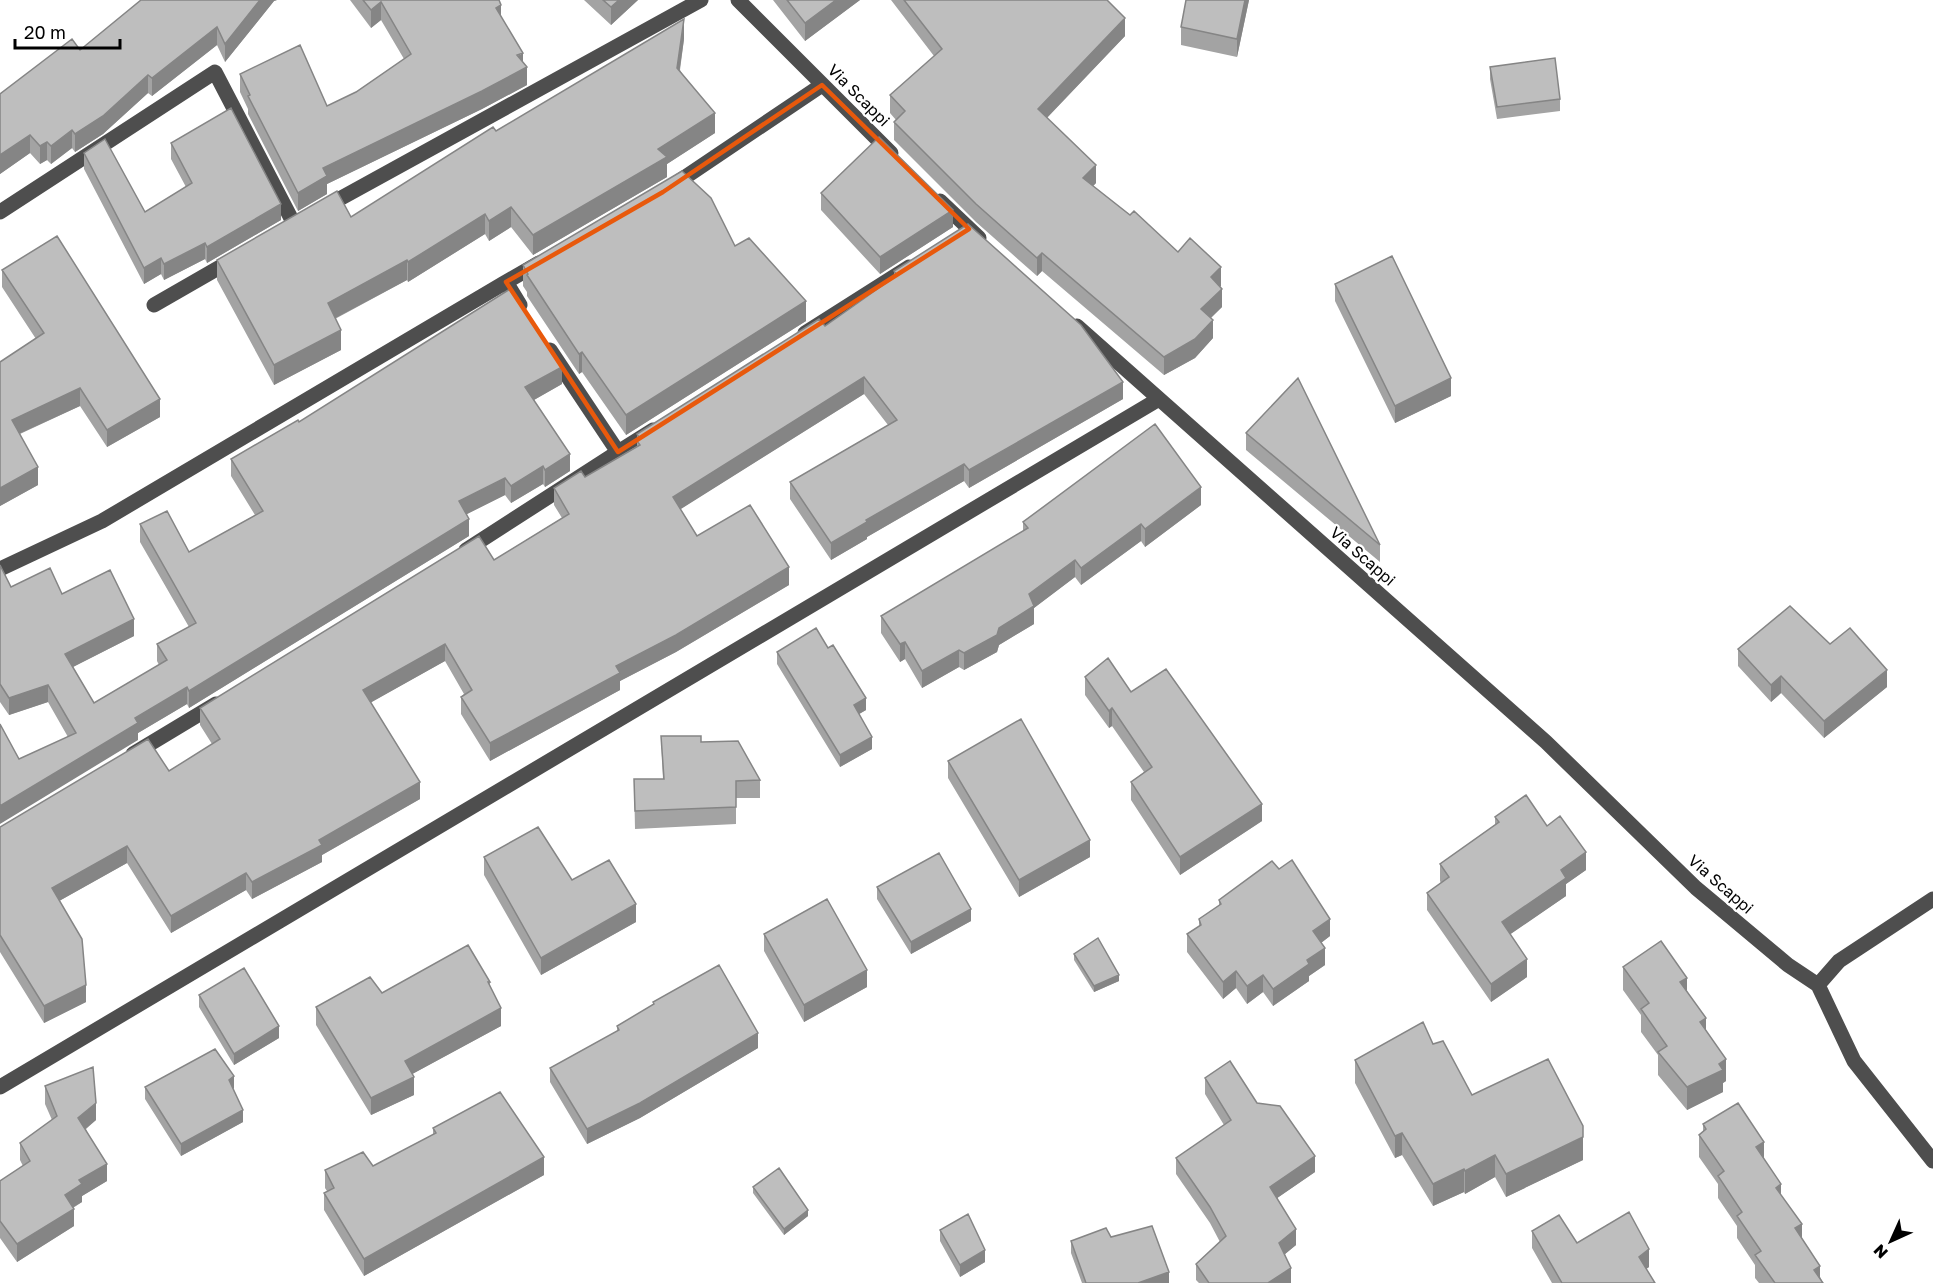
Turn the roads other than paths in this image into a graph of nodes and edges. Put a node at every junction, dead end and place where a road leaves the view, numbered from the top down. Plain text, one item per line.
1 (701, 0) edge
2 (738, 0) edge
3 (822, 85) junction
4 (904, 165) edge
5 (928, 189) edge
6 (663, 192) edge
7 (0, 212) edge
8 (986, 244) edge
9 (244, 253) edge
10 (555, 254) edge
11 (919, 261) edge
12 (506, 282) junction
13 (154, 305) dead end
14 (525, 312) edge
15 (1064, 314) edge
16 (545, 342) edge
17 (790, 342) edge
18 (1159, 399) junction
19 (662, 424) edge
20 (618, 452) junction
21 (449, 561) edge
22 (0, 569) edge
23 (228, 697) edge
24 (117, 764) edge
25 (1933, 899) edge
26 (1818, 985) junction
27 (0, 1086) edge
28 (1933, 1161) edge

1 - 7 street
2 - 3 street, Via Scappi
3 - 4 street, Via Scappi
3 - 6 street
5 - 8 street
9 - 13 street
10 - 12 street
11 - 17 street
12 - 14 street
12 - 22 street
15 - 18 street, Via Scappi
16 - 20 street
18 - 26 street, Via Scappi
18 - 27 street
19 - 20 street
20 - 21 street
23 - 24 street
25 - 26 street
26 - 28 street

